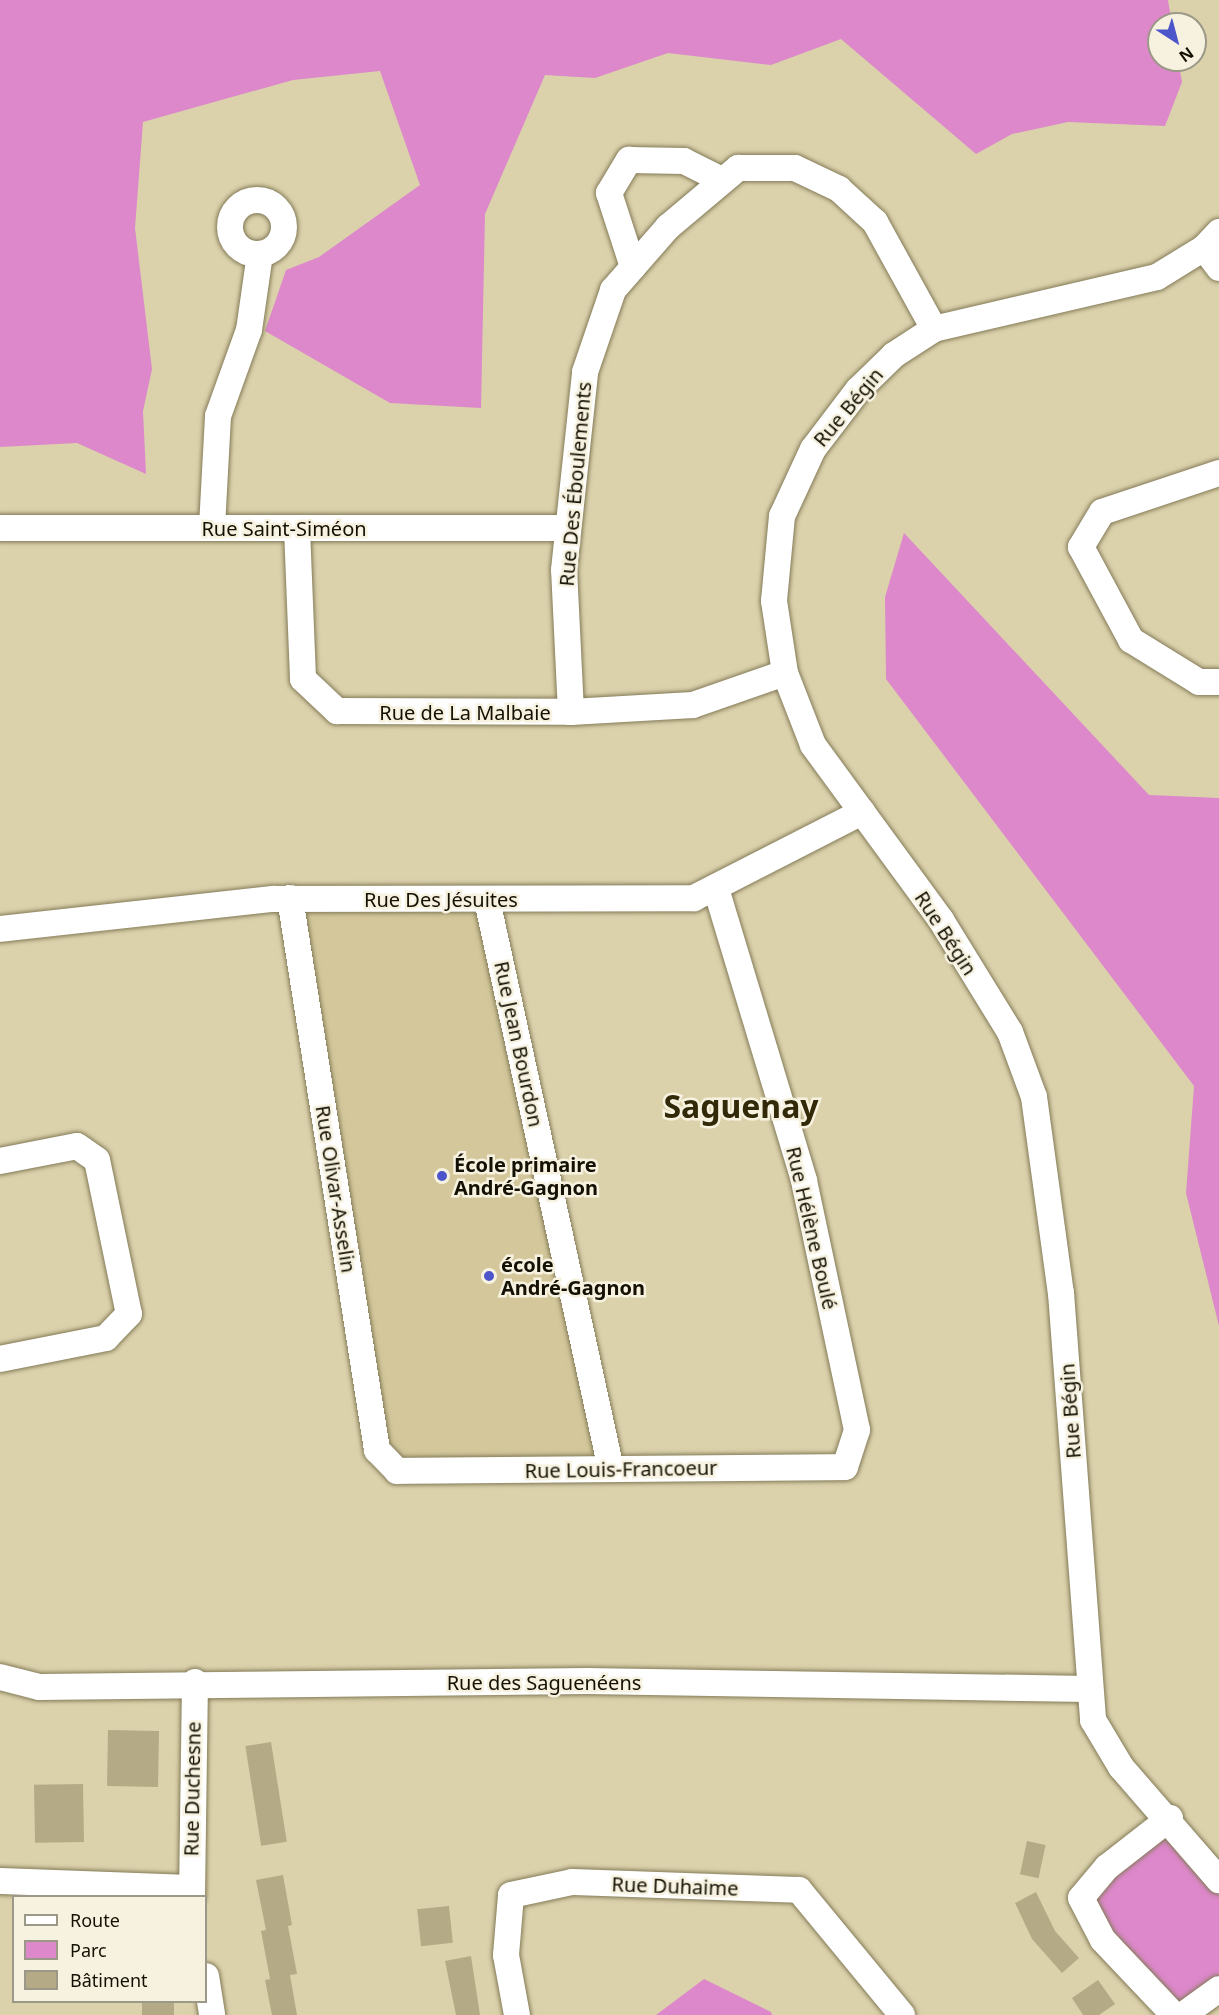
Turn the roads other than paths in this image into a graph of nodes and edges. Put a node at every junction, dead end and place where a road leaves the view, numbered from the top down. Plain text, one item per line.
1 (722, 180) junction
2 (1214, 250) edge
3 (260, 254) dead end
4 (633, 267) junction
5 (934, 329) junction
6 (1219, 473) edge
7 (212, 527) junction
8 (0, 528) edge
9 (567, 528) junction
10 (297, 529) junction
11 (785, 672) junction
12 (1219, 682) edge
13 (572, 712) junction
14 (862, 812) junction
15 (716, 888) junction
16 (290, 898) junction
17 (488, 900) junction
18 (0, 929) edge
19 (0, 1161) edge
20 (0, 1359) edge
21 (845, 1467) joint
22 (611, 1469) junction
23 (397, 1471) joint
24 (0, 1677) edge
25 (195, 1682) junction
26 (1029, 1688) junction
27 (1089, 1689) junction
28 (1093, 1720) junction
29 (1170, 1818) junction
30 (1219, 1880) edge
31 (0, 1881) edge
32 (191, 1892) edge
33 (207, 1982) edge
34 (1219, 1989) edge
35 (212, 2015) edge
36 (517, 2015) edge
37 (902, 2015) edge
38 (1174, 2015) edge
39 (1183, 2015) edge

1 - 4 street, Rue Des Éboulements
1 - 4 street
1 - 5 street, Rue Des Éboulements
2 - 5 street, Rue Bégin
3 - 7 street
4 - 9 street, Rue Des Éboulements
5 - 11 street, Rue Bégin
6 - 12 street
7 - 8 street, Rue Saint-Siméon
7 - 10 street, Rue Saint-Siméon
9 - 10 street, Rue Saint-Siméon
9 - 13 street, Rue Des Éboulements
10 - 13 street, Rue de La Malbaie
11 - 13 street, Rue de La Malbaie
11 - 14 street, Rue Bégin
14 - 15 street, Rue Des Jésuites
14 - 27 street, Rue Bégin
15 - 17 street, Rue Des Jésuites
15 - 21 street, Rue Hélène Boulé
16 - 17 street, Rue Des Jésuites
16 - 18 street, Rue Des Jésuites
16 - 23 street, Rue Olivar-Asselin
17 - 22 street, Rue Jean Bourdon
19 - 20 street
21 - 22 street, Rue Louis-Francoeur
22 - 23 street, Rue Louis-Francoeur
24 - 25 street, Rue des Saguenéens
25 - 26 street, Rue des Saguenéens
25 - 32 street, Rue Duchesne
26 - 27 street, Rue des Saguenéens
26 - 28 street
27 - 28 street, Rue Bégin
28 - 29 street, Rue Bégin
29 - 30 street, Rue Bégin
29 - 38 street
31 - 32 street
33 - 35 street
34 - 39 street
36 - 37 street, Rue Duhaime

